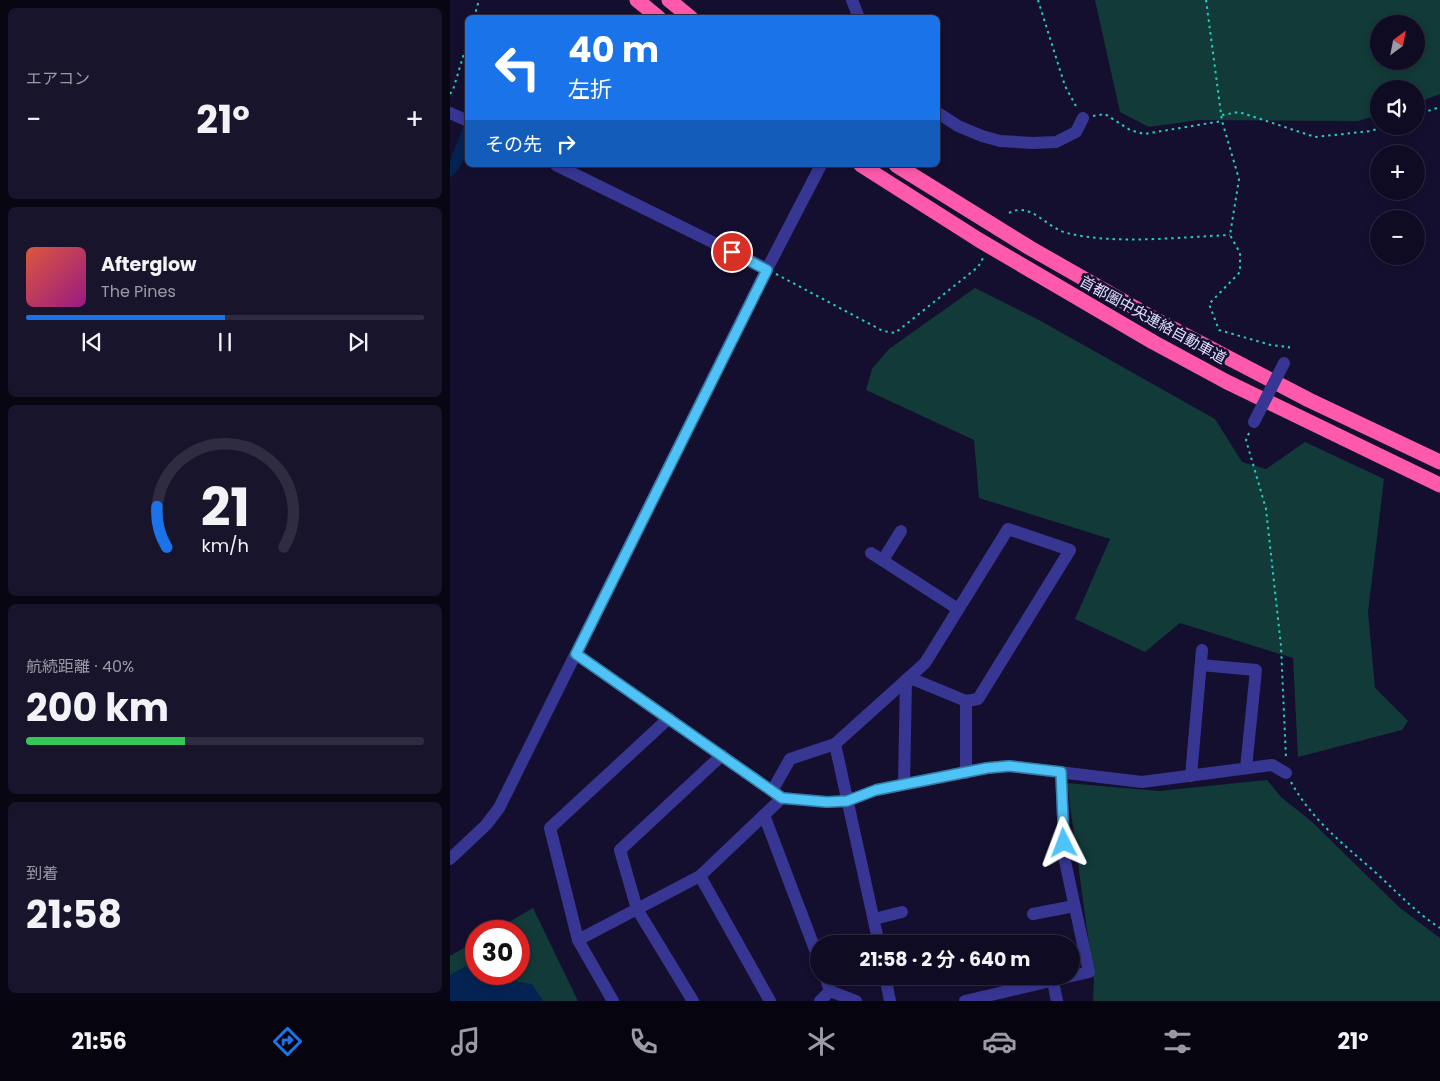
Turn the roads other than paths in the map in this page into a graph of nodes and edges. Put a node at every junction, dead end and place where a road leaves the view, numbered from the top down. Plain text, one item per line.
1 (637, 0) edge
2 (669, 0) edge
3 (852, 0) edge
4 (655, 15) edge
5 (687, 15) edge
6 (858, 15) edge
7 (450, 113) edge
8 (940, 114) edge
9 (1083, 118) road end
10 (465, 120) edge
11 (560, 167) edge
12 (820, 167) edge
13 (864, 167) edge
14 (899, 167) edge
15 (767, 270) junction
16 (1284, 363) road end
17 (1254, 422) road end
18 (1440, 462) edge
19 (1440, 485) edge
20 (901, 532) dead end
21 (871, 553) dead end
22 (883, 560) junction
23 (958, 609) junction
24 (1202, 650) dead end
25 (576, 654) junction
26 (1201, 665) junction
27 (906, 680) junction
28 (966, 701) junction
29 (669, 718) junction
30 (835, 744) junction
31 (722, 756) junction
32 (1246, 768) junction
33 (1061, 772) junction
34 (966, 773) junction
35 (1286, 773) road end
36 (1191, 776) junction
37 (904, 784) junction
38 (777, 794) junction
39 (847, 801) junction
40 (764, 816) junction
41 (450, 859) edge
42 (700, 876) junction
43 (1074, 906) junction
44 (636, 909) junction
45 (902, 912) dead end
46 (1033, 914) dead end
47 (874, 919) junction
48 (877, 935) edge
49 (810, 936) edge
50 (578, 940) junction
51 (1080, 974) edge
52 (828, 985) edge
53 (887, 985) edge
54 (1039, 985) edge
55 (1054, 985) edge
56 (830, 991) junction
57 (613, 1001) edge
58 (694, 1001) edge
59 (770, 1001) edge
60 (820, 1001) edge
61 (856, 1001) edge
62 (890, 1001) edge
63 (964, 1001) edge
64 (1057, 1001) edge

1 - 4 highway
2 - 5 highway
3 - 6 street
7 - 10 street
8 - 9 street
11 - 15 street
12 - 15 street
13 - 19 highway, 首都圏中央連絡自動車道
14 - 18 highway, 首都圏中央連絡自動車道
15 - 25 street
16 - 17 street, bridge
20 - 22 street
21 - 22 street
22 - 23 street
23 - 27 street
23 - 28 street
24 - 26 street
25 - 29 street
25 - 41 street
26 - 32 street
26 - 36 street
27 - 28 street
27 - 30 street
27 - 37 street
28 - 34 street
29 - 31 street
29 - 50 street
30 - 38 street
30 - 39 street
31 - 38 street
31 - 44 street
32 - 35 street
32 - 36 street
33 - 34 street
33 - 36 street
33 - 43 street
34 - 37 street
37 - 39 street
38 - 39 street
38 - 40 street
39 - 47 street
40 - 42 street
40 - 49 street
42 - 44 street
42 - 59 street
43 - 46 street
43 - 51 street
44 - 50 street
44 - 58 street
45 - 47 street
47 - 48 street
50 - 57 street
52 - 56 street
53 - 62 street
54 - 63 street
55 - 64 street
56 - 60 street
56 - 61 street

